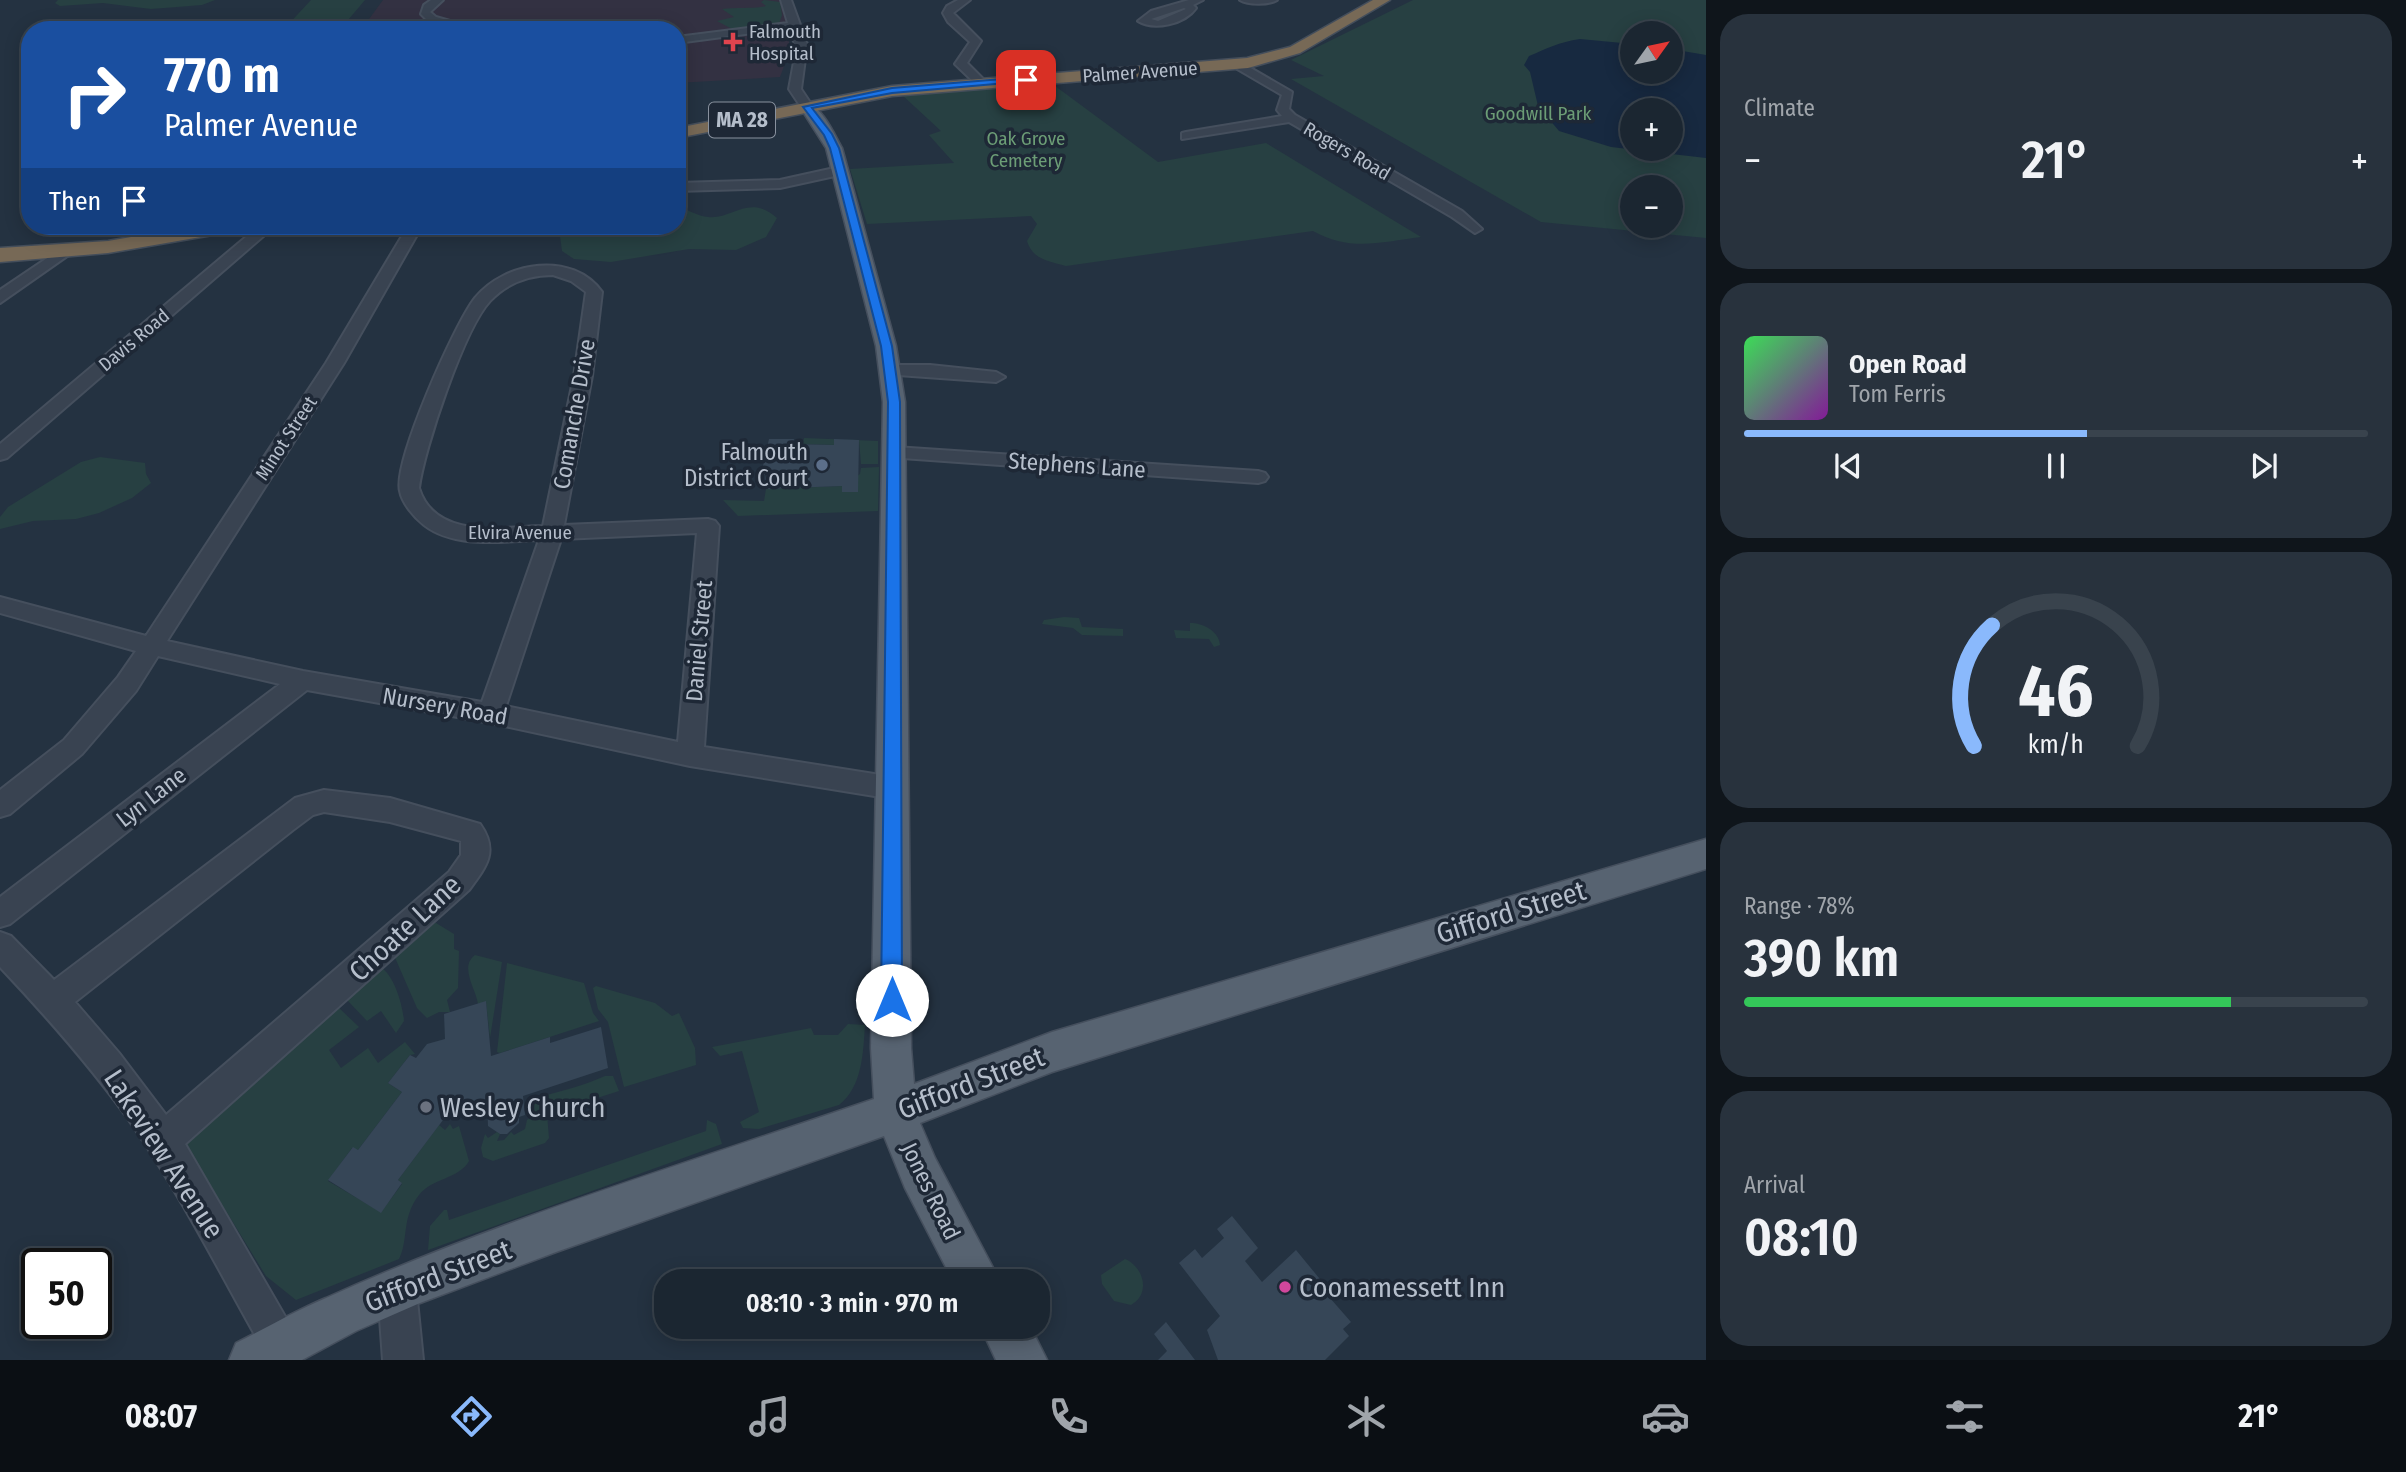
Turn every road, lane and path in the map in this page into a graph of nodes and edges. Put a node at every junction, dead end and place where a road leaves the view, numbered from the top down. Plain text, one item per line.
1 (438, 0) edge
2 (786, 0) edge
3 (965, 0) edge
4 (1198, 0) edge
5 (1245, 0) edge
6 (1272, 0) edge
7 (1383, 0) edge
8 (1187, 5) dead end
9 (439, 21) edge
10 (794, 25) junction
11 (686, 39) edge
12 (1238, 65) junction
13 (981, 83) junction
14 (807, 107) junction
15 (1291, 118) junction
16 (686, 131) edge
17 (1177, 136) dead end
18 (839, 171) junction
19 (686, 187) edge
20 (1475, 229) dead end
21 (178, 235) edge
22 (257, 235) edge
23 (410, 235) edge
24 (65, 251) junction
25 (0, 255) edge
26 (538, 270) joint
27 (0, 298) edge
28 (890, 370) junction
29 (996, 377) dead end
30 (895, 453) junction
31 (0, 454) edge
32 (1258, 477) dead end
33 (708, 526) joint
34 (552, 533) junction
35 (0, 605) edge
36 (151, 646) junction
37 (303, 680) junction
38 (491, 713) junction
39 (690, 755) junction
40 (893, 788) junction
41 (0, 806) edge
42 (1706, 854) edge
43 (0, 914) edge
44 (0, 946) edge
45 (53, 1000) junction
46 (895, 1112) junction
47 (163, 1140) junction
48 (971, 1269) edge
49 (397, 1290) junction
50 (1011, 1339) edge
51 (268, 1352) edge
52 (403, 1360) edge
53 (1023, 1360) edge

1 - 9 street
2 - 10 street
3 - 13 street
4 - 8 street
5 - 6 street
7 - 12 highway, Palmer Avenue / MA 28
10 - 11 street
10 - 14 street
12 - 13 highway, Palmer Avenue / MA 28
12 - 15 street, Rogers Road
13 - 14 highway, Palmer Avenue / MA 28
14 - 16 highway, Palmer Avenue / MA 28
14 - 18 main road, Jones Road
15 - 17 street
15 - 20 street, Rogers Road
18 - 19 street
18 - 28 main road, Jones Road
21 - 24 highway
22 - 31 street, Davis Road
23 - 36 street, Minot Street
24 - 25 highway
24 - 27 street
26 - 34 street, Comanche Drive
26 - 34 street, Elvira Avenue
28 - 29 street
28 - 30 main road, Jones Road
30 - 32 street, Stephens Lane
30 - 40 main road, Jones Road
33 - 34 street, Elvira Avenue
33 - 39 street, Daniel Street
34 - 38 street, Comanche Drive
35 - 36 street, Nursery Road
36 - 37 street, Nursery Road
36 - 41 street, Minot Street
37 - 38 street, Nursery Road
37 - 43 street, Lyn Lane
38 - 39 street, Nursery Road
39 - 40 street, Nursery Road
40 - 46 main road, Jones Road
42 - 46 main road, Gifford Street
44 - 45 street, Lakeview Avenue
45 - 47 street, Lakeview Avenue
45 - 47 street, Choate Lane
46 - 48 main road, Jones Road
46 - 49 main road, Gifford Street
47 - 51 street, Lakeview Avenue
49 - 51 main road, Gifford Street
49 - 52 street
50 - 53 main road

